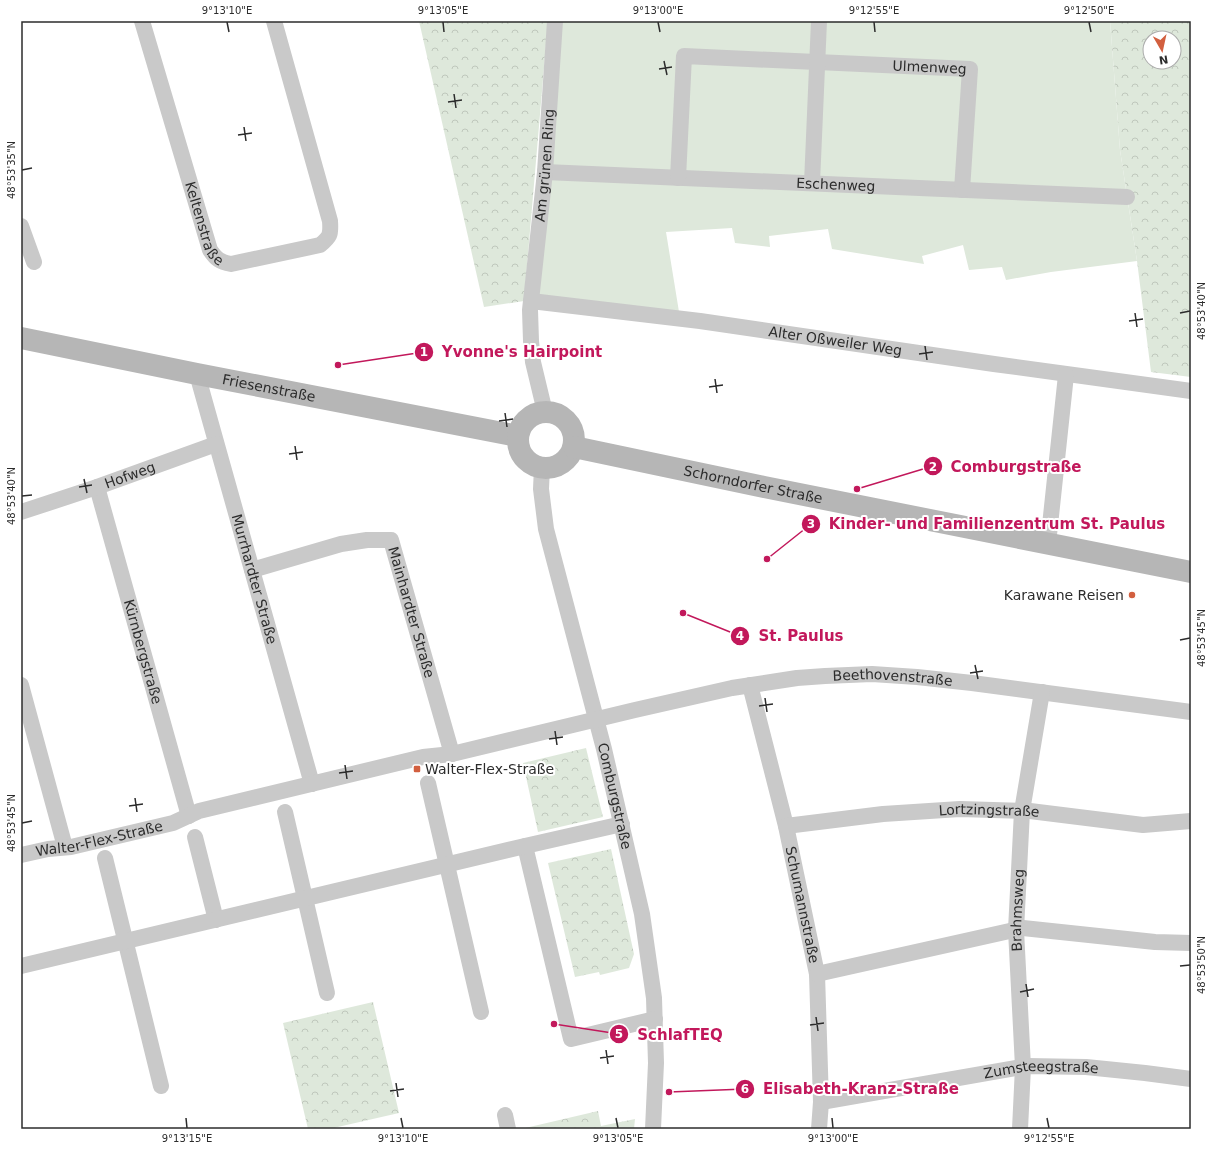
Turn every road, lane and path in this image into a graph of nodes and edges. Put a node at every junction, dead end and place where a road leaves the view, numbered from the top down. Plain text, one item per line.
1 (142, 21) edge
2 (274, 21) edge
3 (555, 21) edge
4 (819, 21) edge
5 (817, 63) junction
6 (545, 172) junction
7 (678, 178) junction
8 (812, 183) junction
9 (962, 190) junction
10 (1127, 197) dead end
11 (21, 226) edge
12 (34, 262) dead end
13 (530, 305) junction
14 (21, 338) edge
15 (197, 374) junction
16 (1066, 374) junction
17 (1191, 391) edge
18 (545, 412) junction
19 (518, 436) junction
20 (216, 444) junction
21 (574, 447) junction
22 (542, 467) junction
23 (97, 487) junction
24 (21, 512) edge
25 (1048, 544) junction
26 (252, 570) junction
27 (1191, 572) edge
28 (750, 685) junction
29 (22, 691) edge
30 (1042, 692) junction
31 (1191, 712) edge
32 (596, 719) junction
33 (452, 754) junction
34 (428, 783) dead end
35 (312, 784) junction
36 (1022, 810) junction
37 (285, 812) dead end
38 (189, 816) junction
39 (1191, 821) edge
40 (622, 824) junction
41 (786, 826) junction
42 (195, 837) dead end
43 (525, 846) junction
44 (65, 847) junction
45 (21, 855) edge
46 (105, 858) dead end
47 (446, 865) junction
48 (305, 899) junction
49 (216, 920) junction
50 (1016, 930) junction
51 (125, 942) junction
52 (1191, 943) edge
53 (21, 966) edge
54 (817, 974) junction
55 (327, 993) dead end
56 (481, 1012) dead end
57 (655, 1019) junction
58 (1023, 1067) junction
59 (1191, 1080) edge
60 (161, 1086) dead end
61 (821, 1102) junction
62 (653, 1129) edge
63 (819, 1129) edge
64 (1020, 1129) edge

1 - 2 street, Keltenstraße
3 - 6 street, Am grünen Ring
4 - 5 street
5 - 7 street, Ulmenweg
5 - 8 street
5 - 9 street, Ulmenweg
6 - 7 street, Eschenweg
6 - 13 street, Am grünen Ring
7 - 8 street, Eschenweg
8 - 9 street, Eschenweg
9 - 10 street, Eschenweg
11 - 12 street
13 - 16 street, Alter Oßweiler Weg
13 - 18 street, Am grünen Ring
14 - 15 main road, Friesenstraße
15 - 19 main road, Friesenstraße
15 - 20 street, Murrhardter Straße
16 - 17 street, Alter Oßweiler Weg
16 - 25 street
18 - 19 main road
18 - 21 main road
19 - 22 main road
20 - 23 street, Hofweg
20 - 26 street, Murrhardter Straße
21 - 22 main road
21 - 25 main road, Schorndorfer Straße
22 - 32 street, Comburgstraße
23 - 24 street, Hofweg
23 - 38 street, Kürnbergstraße
25 - 27 main road, Schorndorfer Straße
26 - 33 street, Mainhardter Straße
26 - 35 street, Murrhardter Straße
28 - 30 street, Beethovenstraße
28 - 32 street, Beethovenstraße
28 - 41 street, Schumannstraße
29 - 44 street
30 - 31 street, Beethovenstraße
30 - 36 street, Brahmsweg
32 - 33 street, Walter-Flex-Straße
32 - 40 street, Comburgstraße
33 - 35 street, Walter-Flex-Straße
34 - 47 street
35 - 38 street, Walter-Flex-Straße
36 - 39 street, Lortzingstraße
36 - 41 street, Lortzingstraße
36 - 50 street, Brahmsweg
37 - 48 street
38 - 44 street, Walter-Flex-Straße
40 - 43 street
40 - 57 street, Comburgstraße
41 - 54 street, Schumannstraße
42 - 49 street
43 - 47 street
43 - 57 street
44 - 45 street, Walter-Flex-Straße
46 - 51 street
47 - 48 street
47 - 56 street
48 - 49 street
48 - 55 street
49 - 51 street
50 - 52 street
50 - 54 street
50 - 58 street, Brahmsweg
51 - 53 street
51 - 60 street
54 - 61 street, Schumannstraße
57 - 62 street, Comburgstraße
58 - 59 street, Zumsteegstraße
58 - 61 street, Zumsteegstraße
58 - 64 street, Brahmsweg
61 - 63 street, Schumannstraße

